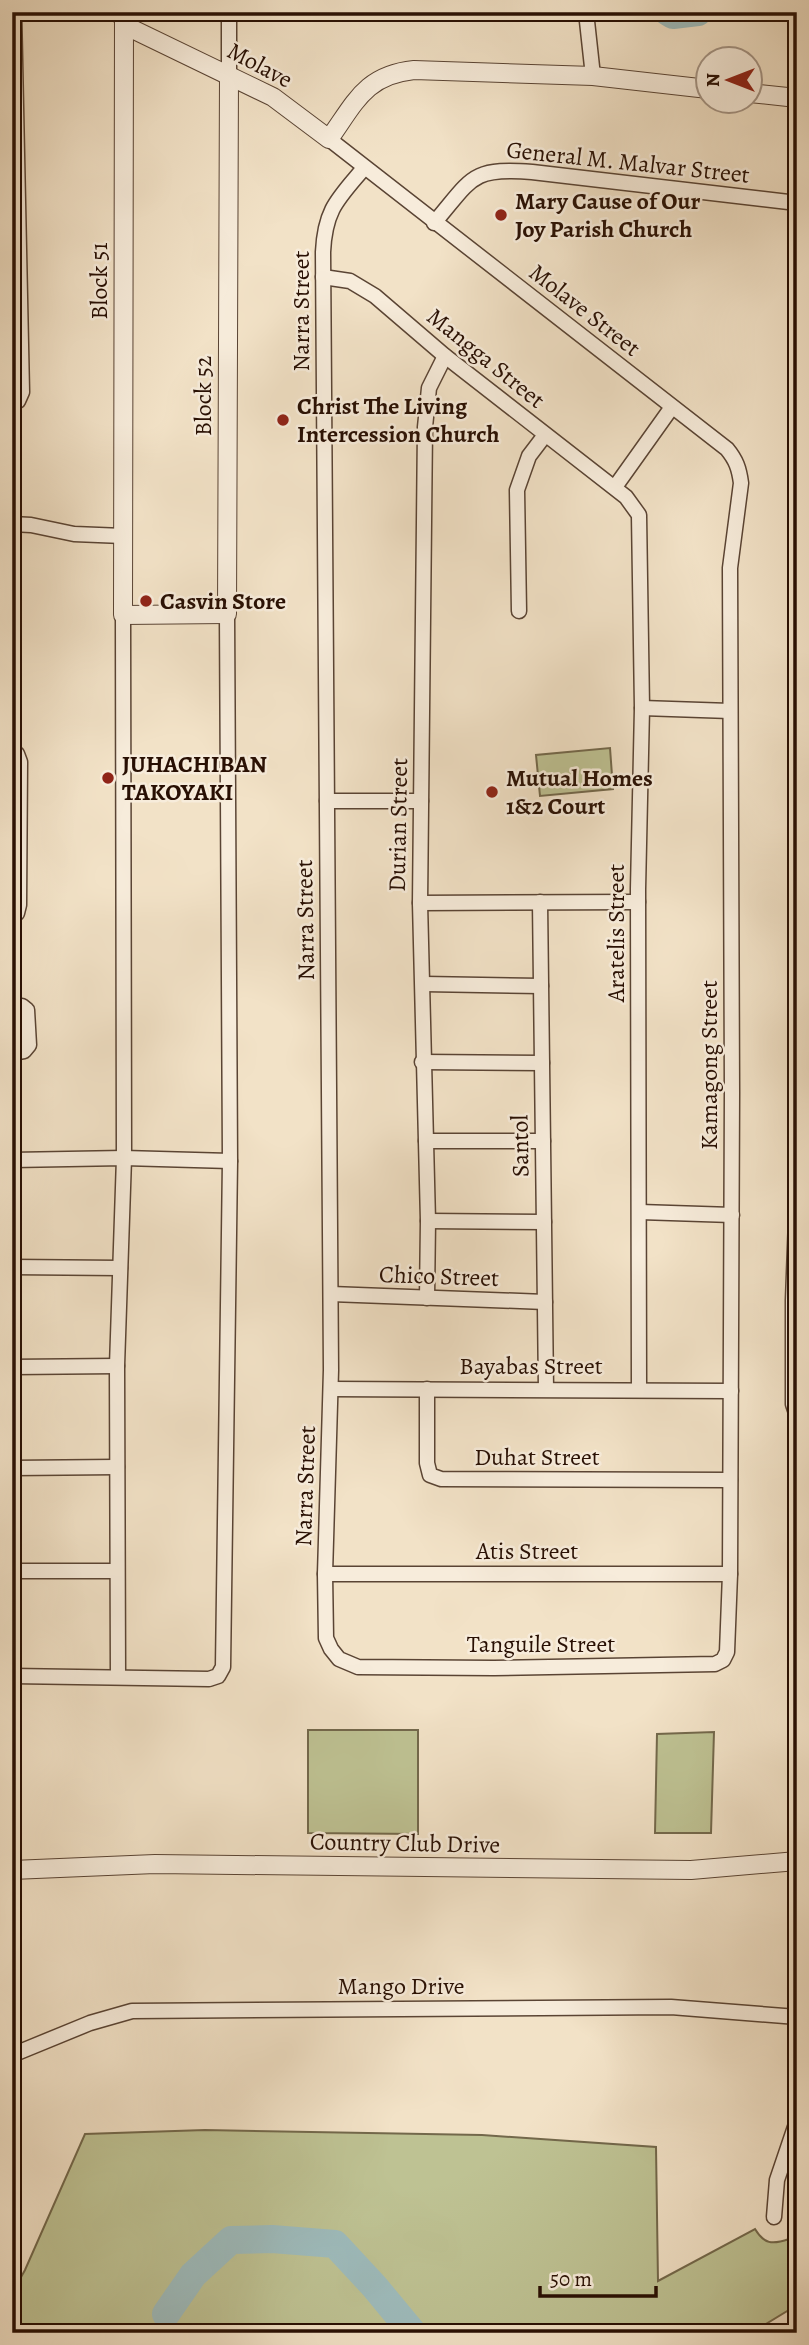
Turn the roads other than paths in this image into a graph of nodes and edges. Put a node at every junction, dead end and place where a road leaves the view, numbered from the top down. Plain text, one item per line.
1 (14, 12) edge
2 (229, 12) edge
3 (586, 12) edge
4 (122, 17) edge
5 (229, 75) junction
6 (593, 76) junction
7 (694, 87) edge
8 (764, 94) edge
9 (797, 98) edge
10 (329, 139) junction
11 (364, 168) junction
12 (797, 203) edge
13 (434, 223) junction
14 (323, 277) junction
15 (445, 356) junction
16 (15, 403) edge
17 (672, 407) junction
18 (545, 435) junction
19 (740, 470) joint
20 (615, 487) junction
21 (12, 524) edge
22 (123, 536) junction
23 (519, 611) dead end
24 (227, 614) junction
25 (123, 615) junction
26 (642, 708) junction
27 (730, 711) junction
28 (15, 754) edge
29 (327, 801) junction
30 (421, 801) junction
31 (540, 902) junction
32 (638, 902) junction
33 (420, 903) junction
34 (15, 913) edge
35 (424, 984) junction
36 (541, 986) junction
37 (12, 1006) edge
38 (12, 1054) edge
39 (422, 1062) junction
40 (542, 1063) junction
41 (426, 1141) junction
42 (543, 1141) junction
43 (124, 1158) junction
44 (12, 1160) edge
45 (230, 1161) junction
46 (797, 1193) edge
47 (640, 1212) junction
48 (732, 1214) junction
49 (428, 1221) junction
50 (544, 1222) junction
51 (12, 1267) edge
52 (120, 1268) junction
53 (331, 1294) junction
54 (427, 1298) junction
55 (545, 1302) junction
56 (117, 1366) junction
57 (12, 1367) edge
58 (331, 1389) junction
59 (427, 1389) junction
60 (546, 1389) junction
61 (639, 1389) junction
62 (731, 1391) junction
63 (797, 1416) edge
64 (117, 1467) junction
65 (12, 1468) edge
66 (730, 1480) junction
67 (12, 1571) edge
68 (116, 1571) junction
69 (325, 1574) junction
70 (730, 1574) junction
71 (723, 1660) joint
72 (358, 1667) joint
73 (12, 1676) edge
74 (118, 1676) junction
75 (797, 1861) edge
76 (12, 1870) edge
77 (797, 2017) edge
78 (12, 2055) edge
79 (797, 2121) edge
80 (774, 2217) dead end

1 - 16 street
2 - 5 street
3 - 6 street
4 - 5 street, Molave
4 - 22 street, Block 51
5 - 10 street, Molave
5 - 24 street, Block 52
6 - 7 street
6 - 10 street
8 - 9 street
10 - 11 street, Molave Street
11 - 13 street, Molave Street
11 - 14 street, Narra Street
12 - 13 street, General M. Malvar Street
13 - 17 street, Molave Street
14 - 15 street, Mangga Street
14 - 29 street, Narra Street
15 - 18 street, Mangga Street
15 - 30 street, Durian Street
17 - 19 street, Molave Street
17 - 20 street
18 - 20 street, Mangga Street
18 - 23 street
19 - 27 street, Kamagong Street
20 - 26 street, Aratelis Street
21 - 22 street
22 - 25 street, Block 51
24 - 25 street
24 - 45 street
25 - 43 street
26 - 27 street
26 - 32 street, Aratelis Street
27 - 48 street, Kamagong Street
28 - 34 street
29 - 30 street
29 - 53 street, Narra Street
30 - 33 street, Durian Street
31 - 32 street
31 - 33 street
31 - 36 street, Santol
32 - 47 street, Aratelis Street
33 - 35 street, Durian Street
35 - 36 street
35 - 39 street, Durian Street
36 - 40 street, Santol
37 - 38 street
39 - 40 street
39 - 41 street, Durian Street
40 - 42 street, Santol
41 - 42 street
41 - 49 street, Durian Street
42 - 50 street, Santol
43 - 44 street
43 - 45 street
43 - 52 street
45 - 74 street
46 - 63 street
47 - 48 street
47 - 61 street, Aratelis Street
48 - 62 street, Kamagong Street
49 - 50 street
49 - 54 street, Durian Street
50 - 55 street, Santol
51 - 52 street
52 - 56 street
53 - 54 street, Chico Street
53 - 58 street, Narra Street
54 - 55 street, Chico Street
55 - 60 street, Santol
56 - 57 street
56 - 64 street
58 - 59 street, Bayabas Street
58 - 69 street, Narra Street
59 - 60 street, Bayabas Street
59 - 66 street, Duhat Street
60 - 61 street, Bayabas Street
61 - 62 street, Bayabas Street
62 - 66 street, Kamagong Street
64 - 65 street
64 - 68 street
66 - 70 street, Kamagong Street
67 - 68 street
68 - 74 street
69 - 70 street, Atis Street
69 - 72 street, Narra Street
70 - 71 street, Kamagong Street
71 - 72 street, Tanguile Street
73 - 74 street
75 - 76 street, Country Club Drive
77 - 78 street, Mango Drive
79 - 80 street

